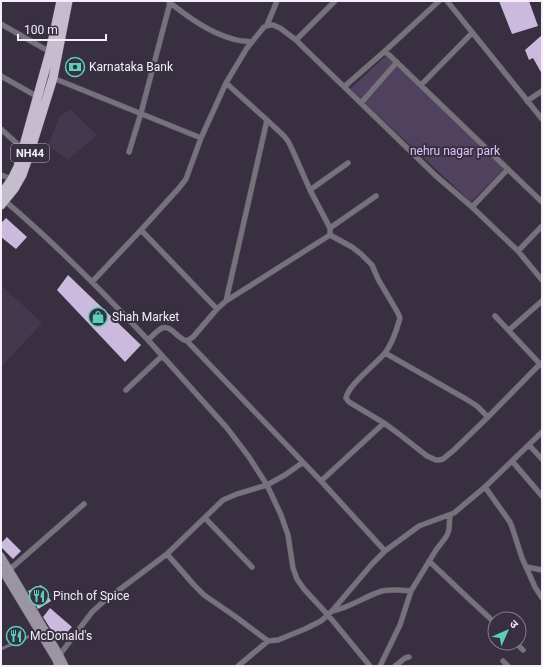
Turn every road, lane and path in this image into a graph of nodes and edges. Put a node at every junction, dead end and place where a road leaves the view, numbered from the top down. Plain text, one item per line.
1 (62, 1) edge
2 (68, 1) edge
3 (277, 1) edge
4 (335, 1) edge
5 (439, 1) edge
6 (447, 1) edge
7 (169, 2) edge
8 (1, 24) edge
9 (267, 25) junction
10 (472, 33) junction
11 (296, 40) junction
12 (252, 42) junction
13 (385, 51) junction
14 (50, 52) junction
15 (397, 62) junction
16 (1, 76) edge
17 (52, 78) junction
18 (226, 83) junction
19 (421, 85) junction
20 (345, 86) junction
21 (542, 91) edge
22 (38, 98) junction
23 (527, 101) junction
24 (361, 103) junction
25 (141, 113) junction
26 (542, 119) edge
27 (267, 120) junction
28 (1, 129) edge
29 (201, 138) junction
30 (23, 149) junction
31 (128, 152) dead end
32 (348, 163) dead end
33 (508, 169) junction
34 (1, 175) edge
35 (12, 179) junction
36 (310, 190) junction
37 (376, 196) dead end
38 (2, 200) edge
39 (542, 202) edge
40 (472, 207) junction
41 (542, 226) edge
42 (330, 228) junction
43 (141, 230) junction
44 (330, 234) junction
45 (518, 251) junction
46 (542, 280) edge
47 (92, 282) junction
48 (226, 301) junction
49 (542, 301) edge
50 (217, 309) junction
51 (495, 316) dead end
52 (509, 330) junction
53 (148, 340) junction
54 (187, 341) junction
55 (385, 353) junction
56 (162, 356) junction
57 (541, 365) edge
58 (126, 390) dead end
59 (488, 417) junction
60 (384, 423) junction
61 (542, 432) edge
62 (529, 445) junction
63 (542, 459) edge
64 (512, 461) junction
65 (302, 463) junction
66 (321, 480) junction
67 (267, 485) junction
68 (485, 487) junction
69 (542, 496) edge
70 (84, 504) dead end
71 (450, 515) junction
72 (205, 518) junction
73 (385, 551) junction
74 (167, 554) junction
75 (1, 556) edge
76 (429, 561) junction
77 (252, 567) dead end
78 (527, 567) junction
79 (542, 570) edge
80 (5, 571) edge
81 (411, 591) junction
82 (542, 598) edge
83 (330, 613) junction
84 (487, 615) edge
85 (39, 632) junction
86 (268, 641) junction
87 (1, 648) edge
88 (409, 657) dead end
89 (58, 660) edge
90 (503, 661) dead end
91 (65, 666) edge
92 (238, 666) edge
93 (370, 666) edge
94 (380, 666) edge
95 (395, 666) edge
96 (508, 666) edge

1 - 14 highway, NH44
2 - 17 highway, NH44
3 - 9 street
4 - 11 street
5 - 13 street
6 - 10 street
7 - 12 street
7 - 25 street
8 - 14 street
9 - 11 street
9 - 12 street
10 - 19 street
10 - 23 street
11 - 20 street
12 - 18 street
13 - 15 street
13 - 20 street
14 - 22 highway, NH44
15 - 19 street
15 - 24 street
16 - 22 street
17 - 25 street
17 - 38 highway, NH44
18 - 27 street
18 - 29 street
19 - 33 street
20 - 24 street
21 - 23 street
22 - 30 highway, NH44
23 - 26 street
24 - 40 street
25 - 29 street
25 - 31 street
27 - 36 street
27 - 48 street
28 - 30 street
29 - 43 street
30 - 35 highway, NH44
32 - 36 street
33 - 39 street
33 - 40 street
34 - 35 street
35 - 38 highway, NH44
36 - 42 street
37 - 42 street
38 - 47 street
40 - 45 street
41 - 45 street
42 - 44 street
43 - 47 street
43 - 50 street
44 - 48 street
44 - 55 street
45 - 46 street
47 - 53 street
48 - 50 street
49 - 52 street
50 - 54 street
51 - 52 street
52 - 57 street
53 - 54 street
53 - 56 street
54 - 65 street
55 - 59 street
55 - 60 street
56 - 58 street
56 - 67 street
57 - 59 street
59 - 60 street
60 - 66 street
61 - 62 street
62 - 63 street
62 - 64 street
64 - 68 street
64 - 69 street
65 - 66 street
65 - 67 street
66 - 73 street
67 - 72 street
67 - 83 street
68 - 71 street
68 - 78 street
70 - 80 street
71 - 73 street
71 - 76 street
72 - 74 street
72 - 77 street
73 - 83 street
74 - 86 street
74 - 89 street
75 - 80 main road
76 - 81 street
76 - 84 street
78 - 79 street
78 - 82 street
80 - 85 main road
80 - 89 main road
81 - 83 street
81 - 94 street
83 - 86 street
83 - 93 street
85 - 87 lane
85 - 89 main road
86 - 92 street
88 - 95 street
89 - 91 main road
90 - 96 street

